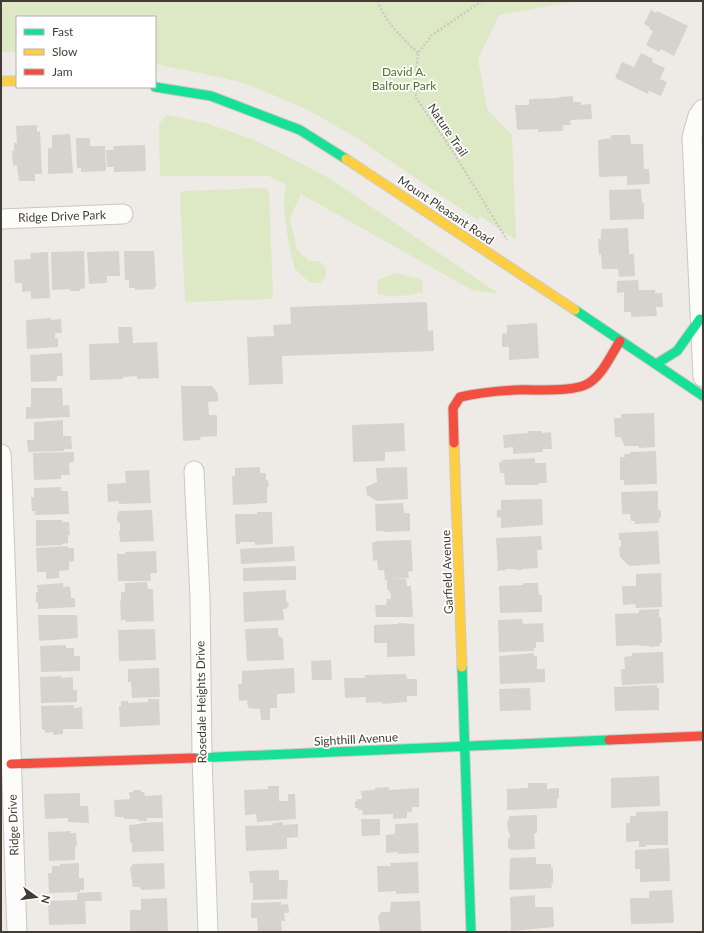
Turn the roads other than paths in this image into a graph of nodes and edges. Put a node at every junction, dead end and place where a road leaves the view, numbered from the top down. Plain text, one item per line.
1 (1, 81) edge
2 (16, 81) edge
3 (156, 87) edge
4 (703, 110) edge
5 (123, 214) dead end
6 (1, 219) edge
7 (700, 318) junction
8 (620, 341) junction
9 (656, 364) junction
10 (703, 377) edge
11 (703, 396) edge
12 (1, 454) edge
13 (194, 471) dead end
14 (703, 736) edge
15 (465, 746) junction
16 (202, 758) junction
17 (11, 764) junction
18 (16, 932) edge
19 (208, 932) edge
20 (471, 932) edge

1 - 2 street
3 - 8 street, Mount Pleasant Road
4 - 7 street
5 - 6 street, Ridge Drive Park
7 - 9 street
7 - 10 street
8 - 9 street, Mount Pleasant Road
8 - 15 street, Garfield Avenue
9 - 11 street, Mount Pleasant Road
12 - 17 street, Ridge Drive
13 - 16 street, Rosedale Heights Drive
14 - 15 street, Sighthill Avenue
15 - 16 street, Sighthill Avenue
15 - 20 street, Garfield Avenue
16 - 17 street, Sighthill Avenue
16 - 19 street, Rosedale Heights Drive
17 - 18 street, Ridge Drive

